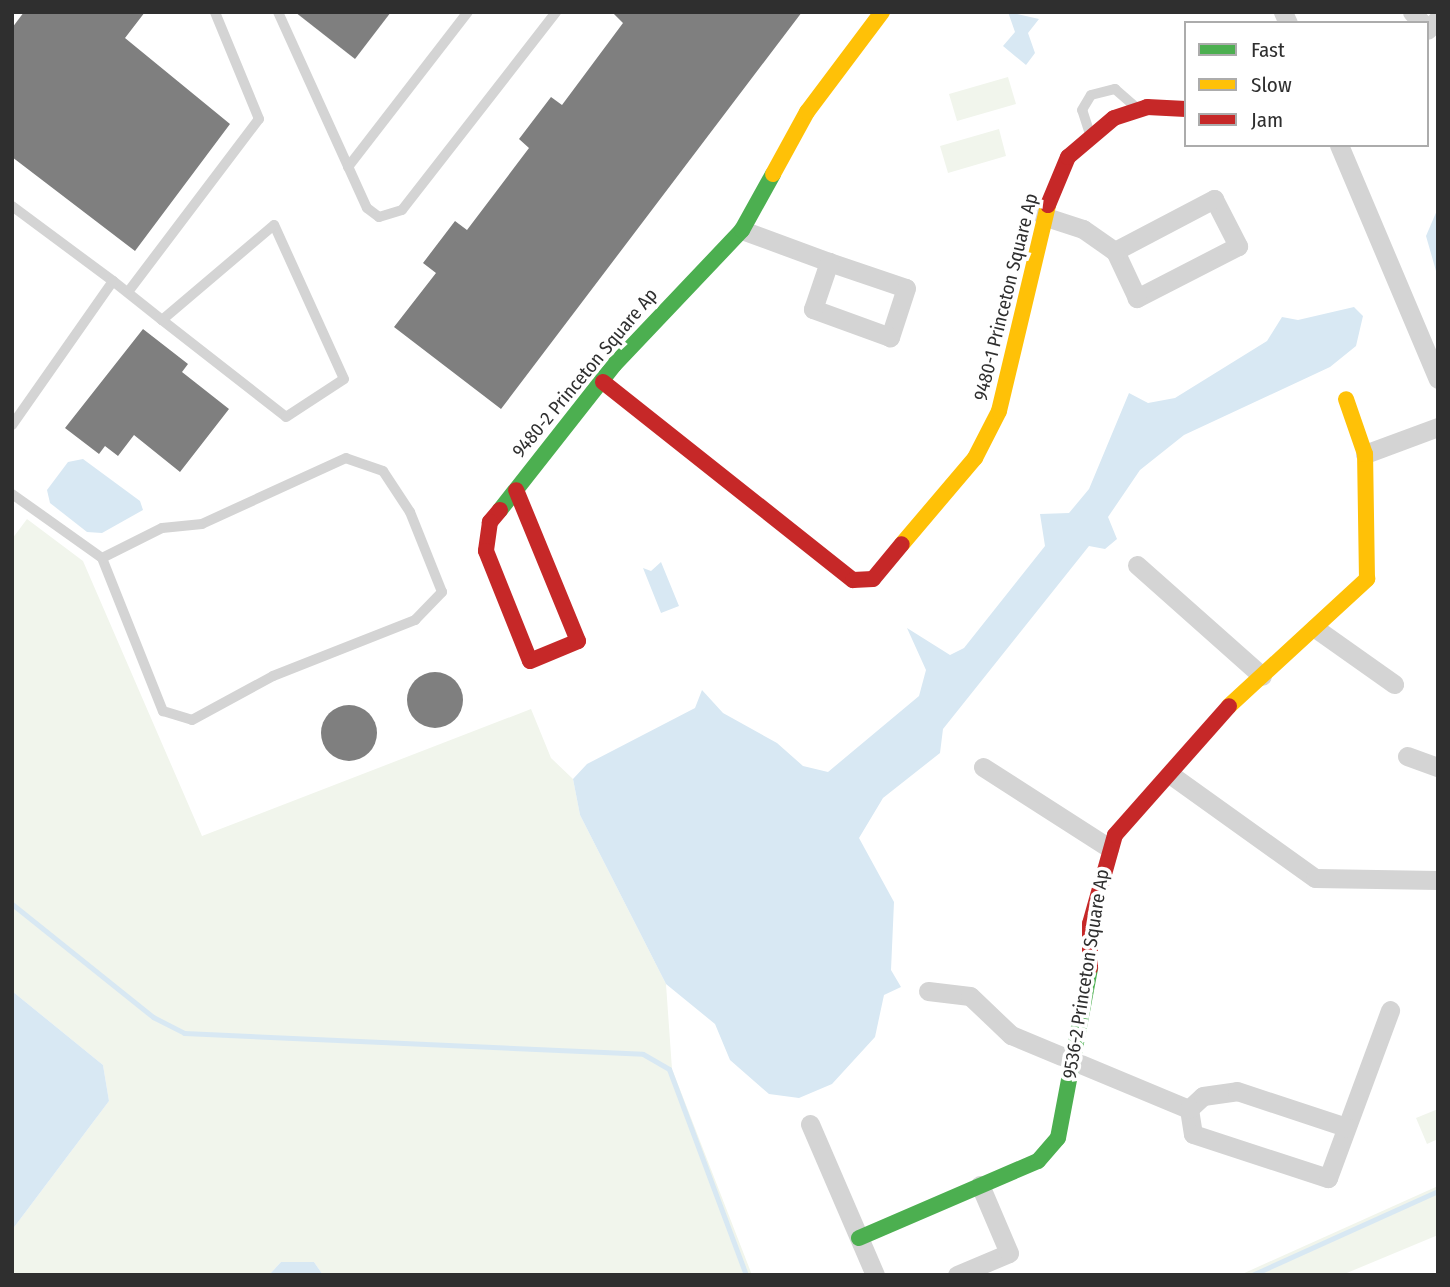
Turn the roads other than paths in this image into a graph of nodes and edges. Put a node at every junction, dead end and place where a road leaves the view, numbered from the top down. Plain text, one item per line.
1 (215, 12) edge
2 (278, 12) edge
3 (468, 12) edge
4 (556, 12) edge
5 (882, 12) edge
6 (1184, 109) edge
7 (1138, 110) junction
8 (1090, 134) junction
9 (1340, 147) edge
10 (348, 167) junction
11 (12, 206) edge
12 (1044, 216) junction
13 (742, 230) junction
14 (1115, 251) junction
15 (829, 262) junction
16 (113, 281) junction
17 (128, 292) junction
18 (162, 320) junction
19 (1438, 379) edge
20 (603, 382) junction
21 (1346, 399) dead end
22 (12, 425) edge
23 (1438, 427) edge
24 (1365, 454) junction
25 (516, 490) junction
26 (12, 494) edge
27 (102, 558) junction
28 (1137, 565) dead end
29 (1315, 628) junction
30 (1262, 676) junction
31 (1394, 684) dead end
32 (1407, 756) dead end
33 (983, 767) dead end
34 (1438, 767) edge
35 (1171, 775) junction
36 (1108, 848) junction
37 (1438, 880) edge
38 (928, 991) dead end
39 (1390, 1010) dead end
40 (1075, 1058) junction
41 (1189, 1109) junction
42 (810, 1124) dead end
43 (1346, 1127) junction
44 (980, 1185) junction
45 (859, 1238) junction
46 (875, 1275) edge
47 (957, 1275) edge

1 - 17 lane
2 - 10 lane
3 - 10 lane
4 - 10 lane
5 - 13 street, 9480-2 Princeton Square Ap
6 - 7 street, 9480-1 Princeton Square Ap
7 - 8 street, 9480-1 Princeton Square Ap
7 - 8 lane
8 - 12 street, 9480-1 Princeton Square Ap
9 - 19 street
11 - 16 lane
12 - 14 street
12 - 20 street, 9480-1 Princeton Square Ap
13 - 15 street
13 - 20 street, 9480-2 Princeton Square Ap
14 - 14 street
15 - 15 street
16 - 17 lane
16 - 22 lane
17 - 18 lane
18 - 18 lane
20 - 25 street, 9480-2 Princeton Square Ap
21 - 24 street, 9536-2 Princeton Square Ap
23 - 24 street
24 - 29 street, 9536-2 Princeton Square Ap
25 - 25 street, 9480-2 Princeton Square Ap
26 - 27 lane
27 - 27 lane
28 - 30 street
29 - 30 street, 9536-2 Princeton Square Ap
29 - 31 street
30 - 35 street, 9536-2 Princeton Square Ap
32 - 34 street
33 - 36 street
35 - 36 street, 9536-2 Princeton Square Ap
35 - 37 street
36 - 40 street, 9536-2 Princeton Square Ap
38 - 40 street
39 - 43 street
40 - 41 street
40 - 44 street, 9536-2 Princeton Square Ap
41 - 43 street
41 - 43 street
42 - 45 street
44 - 45 street, 9536-2 Princeton Square Ap
44 - 47 street
45 - 46 street

